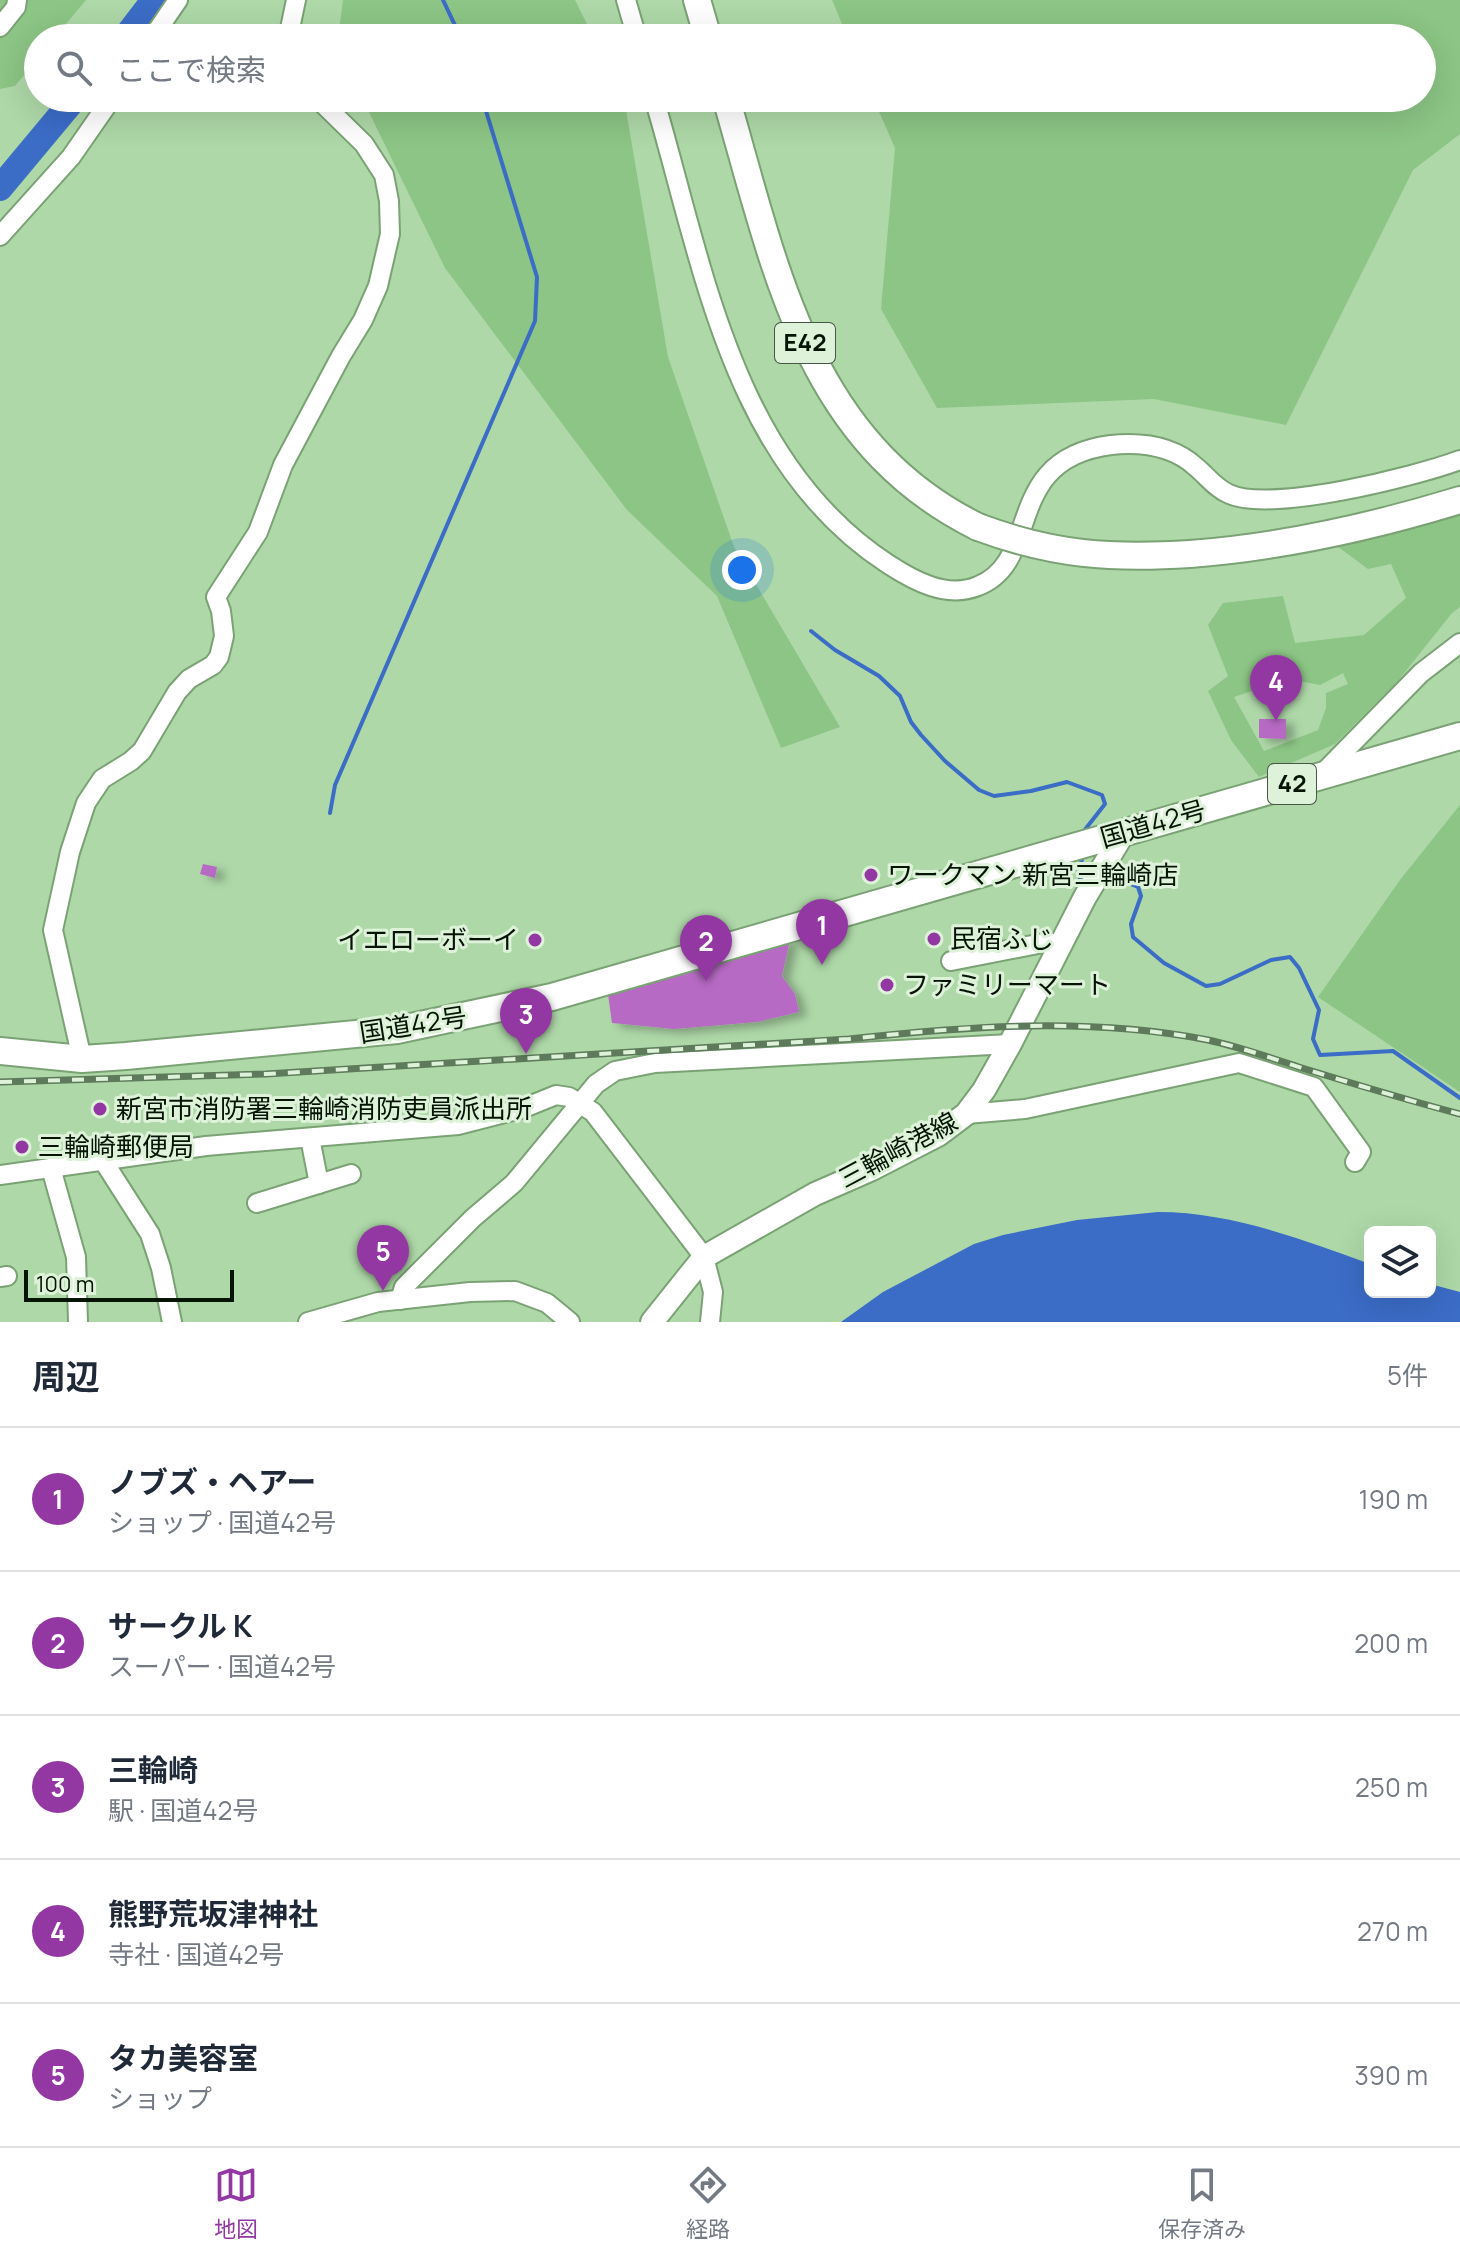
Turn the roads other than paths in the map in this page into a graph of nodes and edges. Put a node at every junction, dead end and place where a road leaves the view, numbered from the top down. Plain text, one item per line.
1 (17, 0) edge
2 (178, 0) edge
3 (296, 0) edge
4 (626, 0) edge
5 (697, 0) edge
6 (162, 24) edge
7 (291, 24) edge
8 (633, 24) edge
9 (704, 24) edge
10 (0, 27) edge
11 (102, 112) edge
12 (331, 112) edge
13 (658, 112) edge
14 (730, 112) edge
15 (0, 236) edge
16 (1460, 460) edge
17 (1460, 500) edge
18 (1460, 643) edge
19 (1460, 736) edge
20 (1321, 776) junction
21 (1124, 832) junction
22 (1060, 945) junction
23 (951, 961) dead end
24 (1010, 1044) junction
25 (0, 1051) edge
26 (82, 1059) junction
27 (580, 1104) junction
28 (966, 1114) junction
29 (310, 1138) junction
30 (104, 1162) junction
31 (1355, 1162) dead end
32 (51, 1168) junction
33 (351, 1174) dead end
34 (0, 1175) edge
35 (319, 1184) junction
36 (257, 1203) dead end
37 (704, 1257) junction
38 (400, 1300) junction
39 (366, 1314) edge
40 (78, 1322) edge
41 (172, 1322) edge
42 (308, 1322) edge
43 (570, 1322) edge
44 (652, 1322) edge
45 (710, 1322) edge

1 - 10 street
2 - 6 street
3 - 7 street
4 - 8 street
5 - 9 highway
11 - 15 street
12 - 26 street
13 - 16 street
14 - 17 highway, E42, bridge
18 - 20 street
19 - 20 highway, 国道42号 / 42
20 - 21 highway, 国道42号 / 42
21 - 22 main road, 三輪崎港線
21 - 26 highway, 国道42号 / 42
22 - 23 street
22 - 24 main road, 三輪崎港線
24 - 27 street
24 - 28 main road, 三輪崎港線
25 - 26 highway, 国道42号 / 42
27 - 29 street
27 - 37 street
27 - 38 street
28 - 31 street
28 - 37 main road, 三輪崎港線
29 - 30 street
29 - 35 street
30 - 32 street
30 - 41 street
32 - 34 street
32 - 40 street
33 - 35 street
35 - 36 street
37 - 44 main road, 三輪崎港線
37 - 45 street
38 - 39 street
38 - 43 street
39 - 42 street

